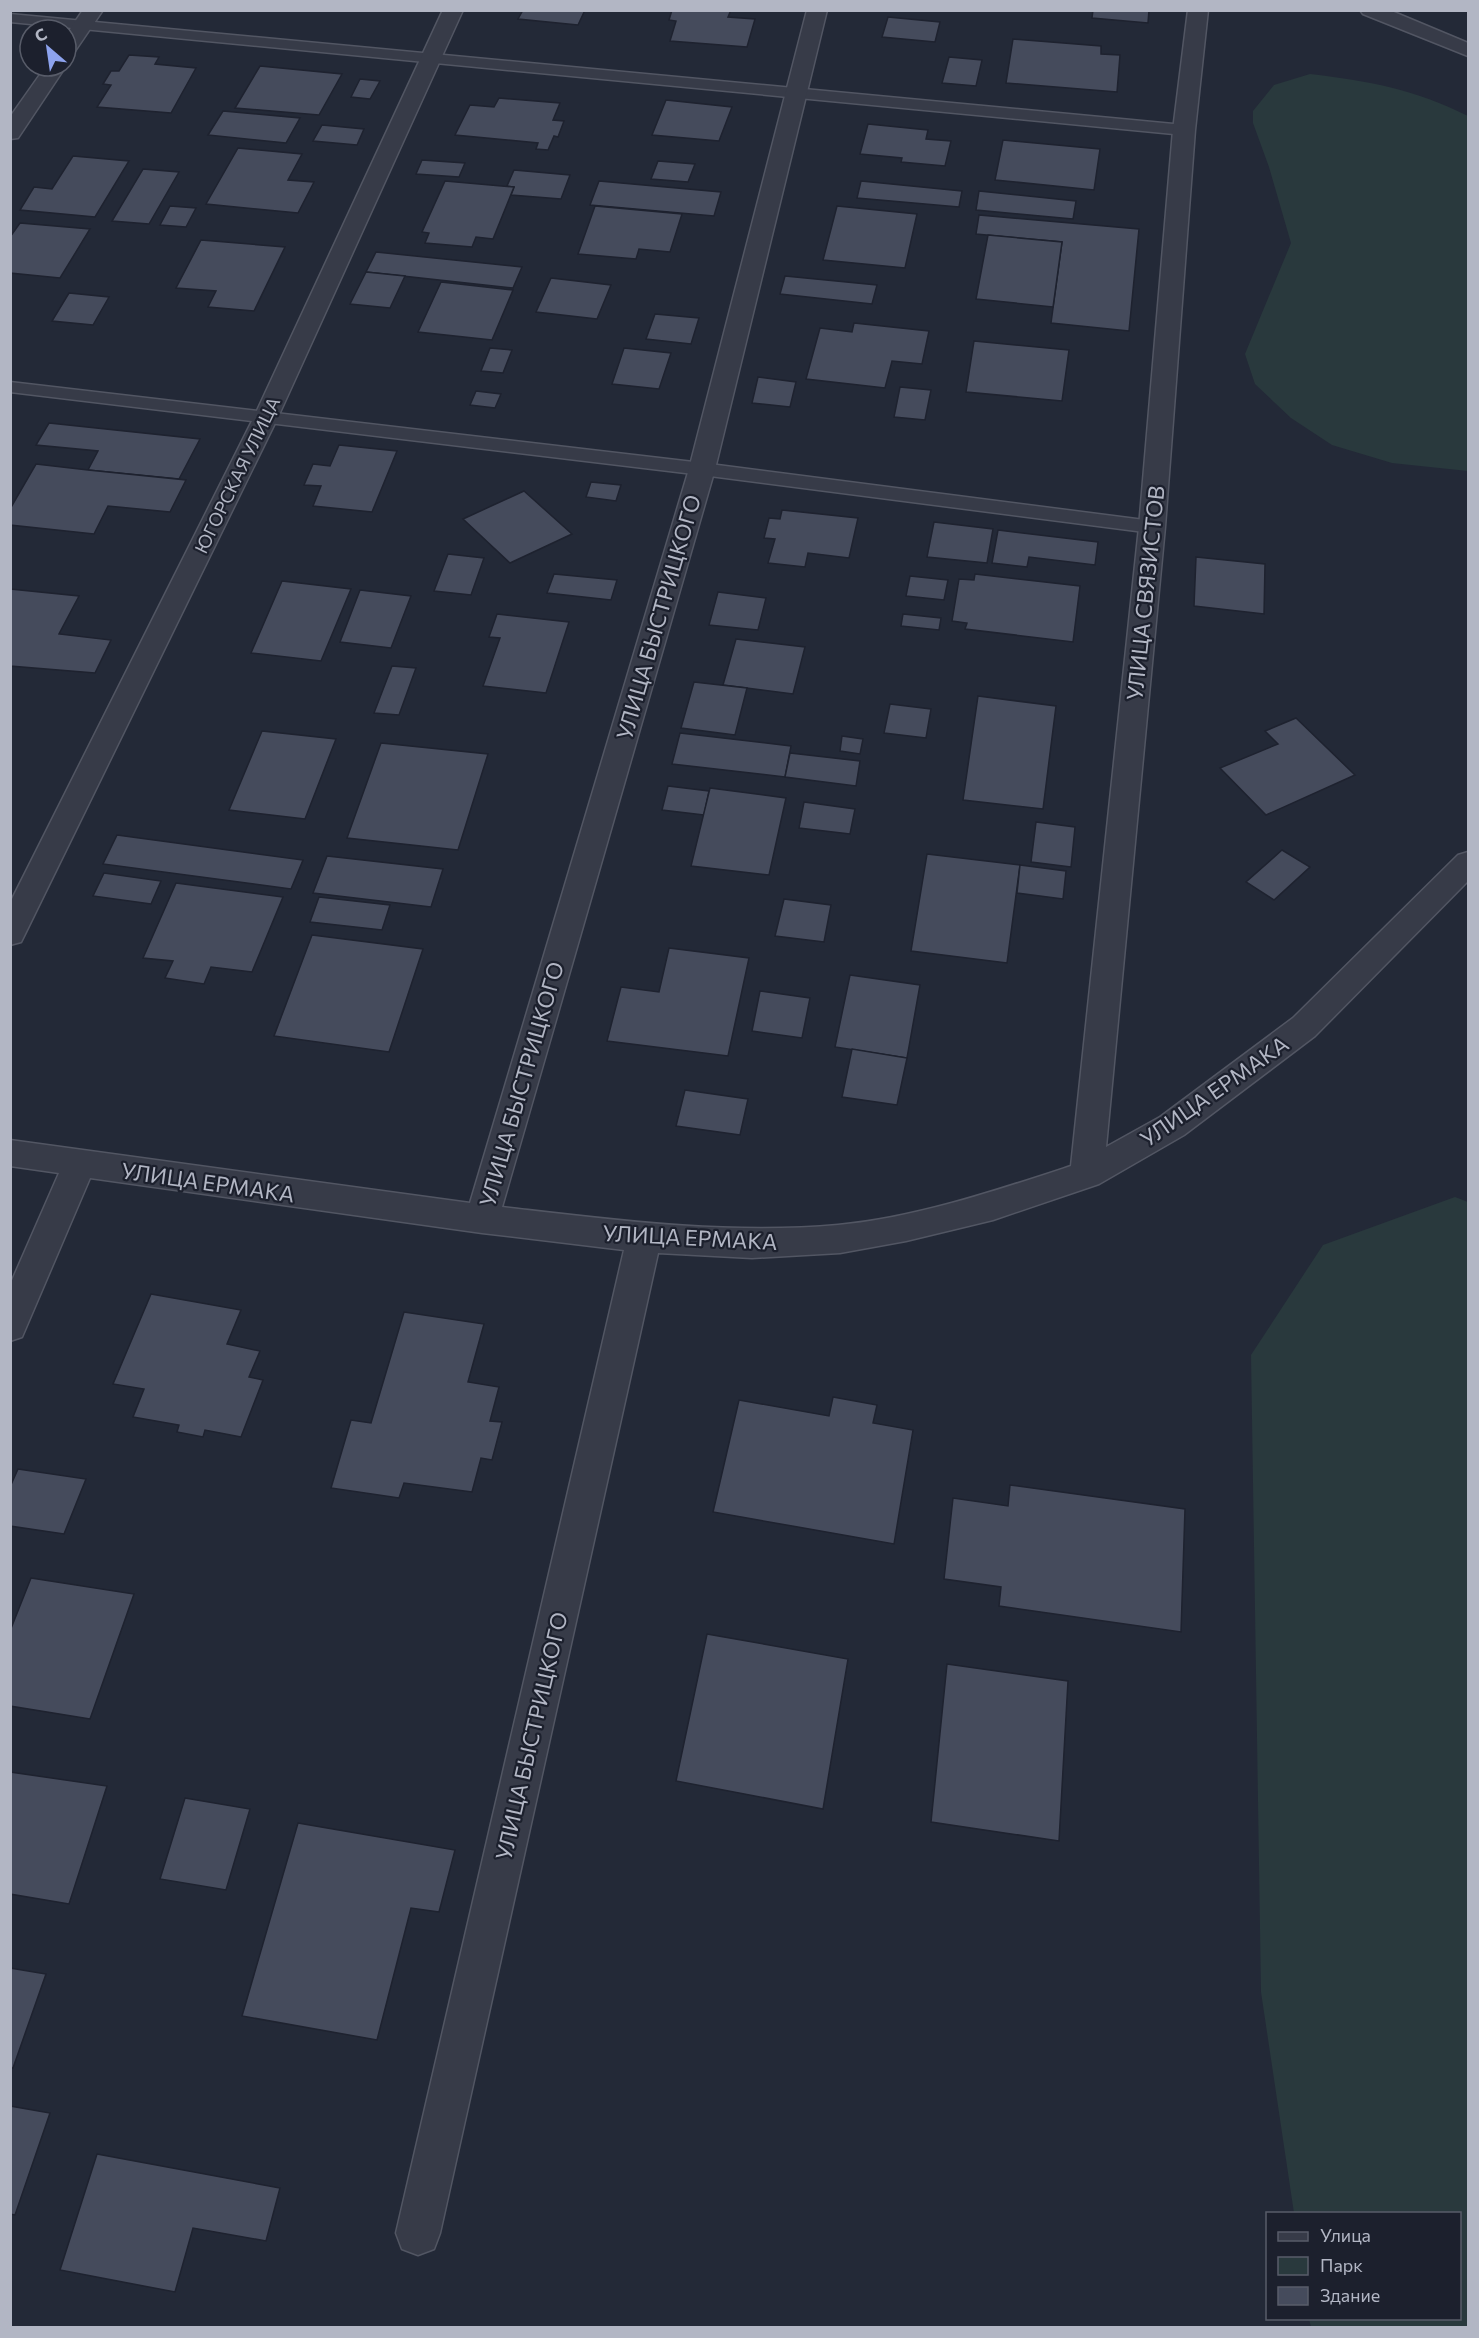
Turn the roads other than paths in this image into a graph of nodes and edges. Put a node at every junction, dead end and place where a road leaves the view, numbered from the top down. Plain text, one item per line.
1 (453, 10) edge
2 (817, 10) edge
3 (1198, 10) edge
4 (1370, 10) edge
5 (10, 18) edge
6 (88, 18) edge
7 (78, 33) edge
8 (1468, 50) edge
9 (429, 59) junction
10 (48, 78) edge
11 (794, 94) junction
12 (1184, 130) junction
13 (10, 133) edge
14 (10, 387) edge
15 (266, 417) junction
16 (702, 468) junction
17 (1152, 527) junction
18 (1468, 863) edge
19 (10, 934) edge
20 (10, 1153) edge
21 (79, 1164) junction
22 (1087, 1174) junction
23 (482, 1219) junction
24 (644, 1238) junction
25 (10, 1326) edge
26 (418, 2234) dead end

1 - 9 street, ЮГОРСКАЯ УЛИЦА
2 - 11 street, УЛИЦА БЫСТРИЦКОГО
3 - 12 street, УЛИЦА СВЯЗИСТОВ
4 - 8 street
5 - 6 lane
6 - 7 street
6 - 9 lane
9 - 11 lane
9 - 15 street, ЮГОРСКАЯ УЛИЦА
10 - 13 street
11 - 12 lane
11 - 16 street, УЛИЦА БЫСТРИЦКОГО
12 - 17 street, УЛИЦА СВЯЗИСТОВ
14 - 15 lane
15 - 16 lane
15 - 19 street, ЮГОРСКАЯ УЛИЦА
16 - 17 lane
16 - 23 street, УЛИЦА БЫСТРИЦКОГО
17 - 22 street, УЛИЦА СВЯЗИСТОВ
18 - 22 street, УЛИЦА ЕРМАКА
20 - 21 street, УЛИЦА ЕРМАКА
21 - 23 street, УЛИЦА ЕРМАКА
21 - 25 street
22 - 24 street, УЛИЦА ЕРМАКА
23 - 24 street, УЛИЦА ЕРМАКА
24 - 26 street, УЛИЦА БЫСТРИЦКОГО

